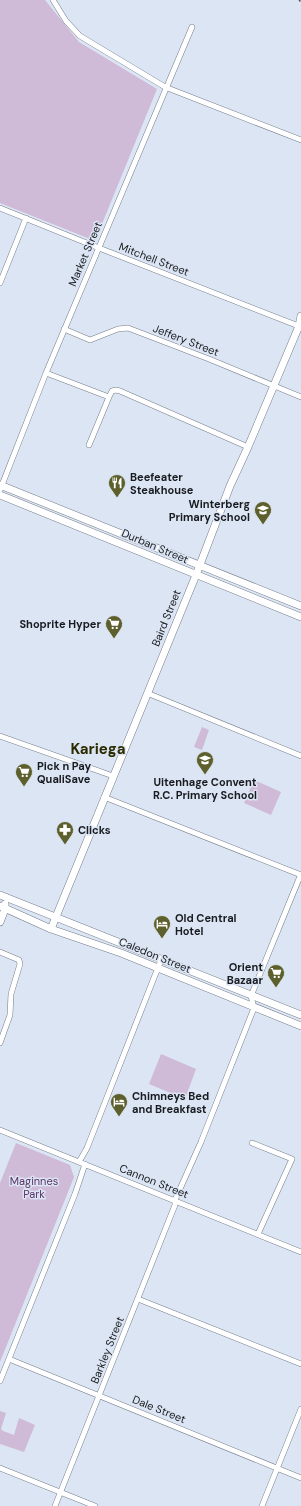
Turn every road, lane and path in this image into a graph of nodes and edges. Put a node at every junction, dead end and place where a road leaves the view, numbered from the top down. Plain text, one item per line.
1 (53, 0) edge
2 (192, 27) dead end
3 (166, 87) junction
4 (301, 140) edge
5 (0, 208) edge
6 (26, 218) junction
7 (99, 248) junction
8 (0, 283) edge
9 (301, 316) edge
10 (300, 327) edge
11 (64, 329) junction
12 (46, 373) junction
13 (273, 386) junction
14 (109, 397) junction
15 (301, 397) edge
16 (89, 444) dead end
17 (248, 447) junction
18 (1, 487) edge
19 (0, 495) edge
20 (199, 565) junction
21 (196, 575) junction
22 (301, 606) edge
23 (301, 617) edge
24 (147, 693) junction
25 (0, 736) edge
26 (301, 756) edge
27 (113, 776) junction
28 (104, 797) junction
29 (301, 874) edge
30 (0, 895) edge
31 (18, 903) junction
32 (2, 907) edge
33 (55, 917) junction
34 (0, 922) edge
35 (51, 929) junction
36 (0, 952) edge
37 (161, 960) junction
38 (158, 968) junction
39 (252, 996) junction
40 (254, 1008) junction
41 (301, 1016) edge
42 (301, 1026) edge
43 (0, 1043) edge
44 (0, 1130) edge
45 (252, 1143) dead end
46 (79, 1162) junction
47 (85, 1164) junction
48 (175, 1200) junction
49 (258, 1234) junction
50 (301, 1252) edge
51 (138, 1299) junction
52 (9, 1359) junction
53 (301, 1364) edge
54 (0, 1381) edge
55 (98, 1395) junction
56 (301, 1409) edge
57 (0, 1468) edge
58 (277, 1468) junction
59 (301, 1478) edge
60 (60, 1492) junction
61 (55, 1506) edge
62 (95, 1506) edge
63 (262, 1506) edge

1 - 3 street
2 - 3 street, Market Street
3 - 4 street
3 - 7 street, Market Street
5 - 6 street, Mitchell Street
6 - 7 street, Mitchell Street
6 - 8 street
7 - 10 street, Mitchell Street
7 - 11 street, Market Street
9 - 10 street, Baird Street
10 - 13 street, Baird Street
11 - 12 street, Market Street
11 - 13 street, Jeffery Street
12 - 14 street
12 - 18 street, Market Street
13 - 15 street, Jeffery Street
13 - 17 street, Baird Street
14 - 16 street
14 - 17 street
17 - 20 street, Baird Street
18 - 20 street, Durban Street
19 - 21 street, Durban Street
20 - 21 street, Baird Street
20 - 22 street, Durban Street
21 - 23 street, Durban Street
21 - 24 street, Baird Street
24 - 26 street
24 - 27 street, Baird Street
25 - 27 street
27 - 28 street, Baird Street
28 - 29 street
28 - 33 street, Baird Street
29 - 39 street
30 - 31 street, Caledon Street
30 - 32 street
31 - 32 street
31 - 33 street, Caledon Street
32 - 34 street
32 - 35 street, Caledon Street
33 - 35 street, Baird Street
33 - 37 street, Caledon Street
35 - 38 street, Caledon Street
36 - 43 street
37 - 38 street
37 - 39 street, Caledon Street
38 - 40 street, Caledon Street
38 - 46 street
39 - 40 street
39 - 41 street, Caledon Street
40 - 42 street, Caledon Street
40 - 48 street, Barkley Street
44 - 46 street, Cannon Street
45 - 49 street
46 - 47 street, Cannon Street
47 - 48 street, Cannon Street
47 - 52 street
48 - 49 street, Cannon Street
48 - 51 street, Barkley Street
49 - 50 street, Cannon Street
51 - 53 street
51 - 55 street, Barkley Street
52 - 54 street
52 - 55 street, Dale Street
55 - 58 street, Dale Street
55 - 60 street, Barkley Street
56 - 58 street
57 - 60 street
58 - 59 street, Dale Street
58 - 63 street
60 - 61 street, Barkley Street
60 - 62 street

